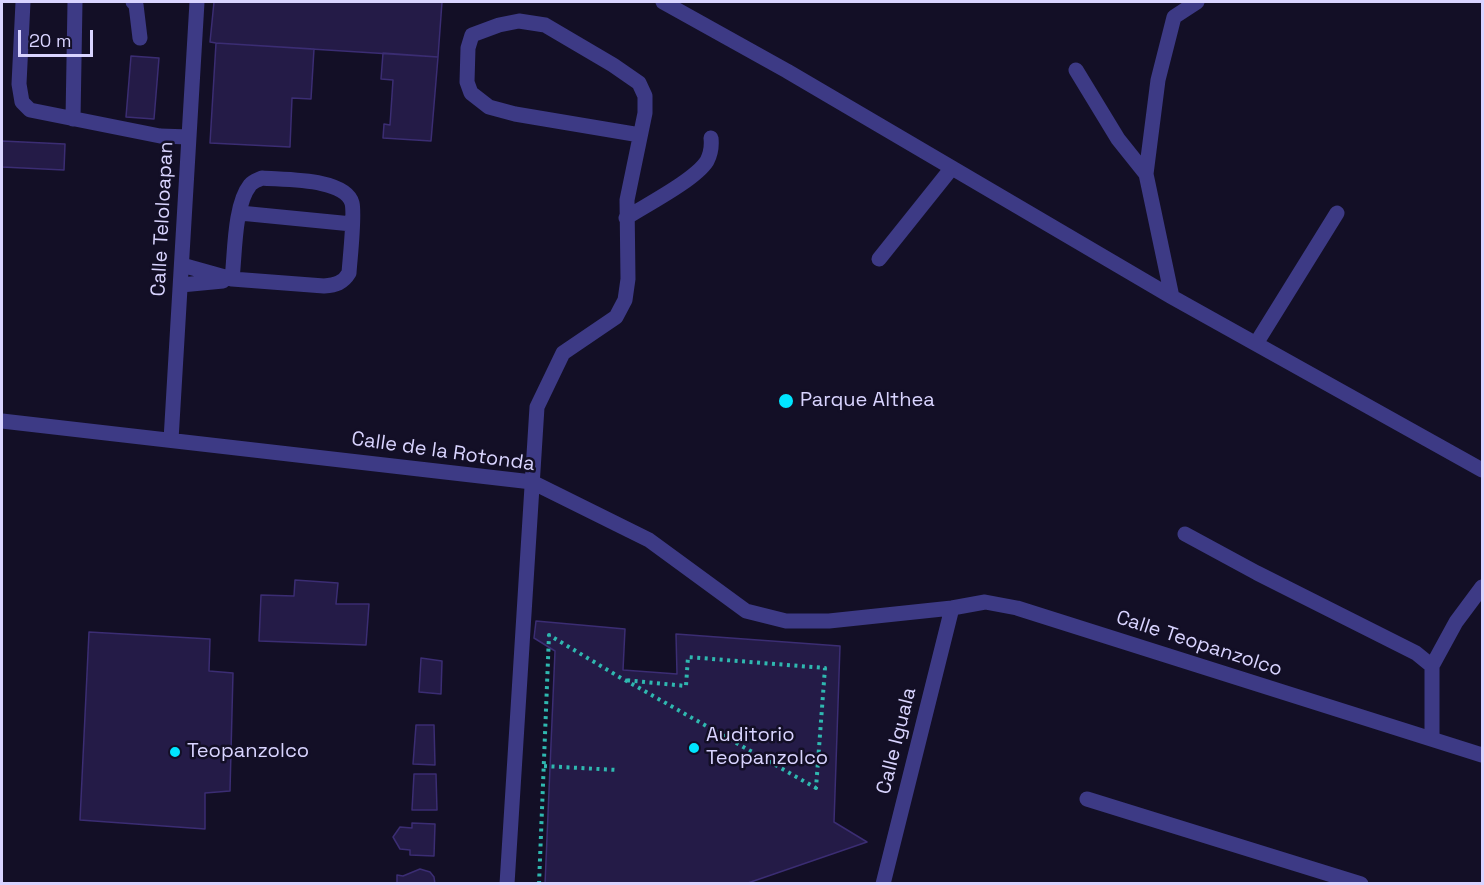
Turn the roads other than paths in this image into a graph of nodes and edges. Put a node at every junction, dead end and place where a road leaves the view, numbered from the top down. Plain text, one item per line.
1 (23, 2) edge
2 (75, 2) edge
3 (133, 2) edge
4 (197, 2) edge
5 (663, 2) edge
6 (1197, 2) edge
7 (140, 38) dead end
8 (1076, 70) dead end
9 (73, 119) junction
10 (640, 135) junction
11 (189, 137) junction
12 (711, 138) dead end
13 (951, 169) junction
14 (1146, 174) junction
15 (240, 213) junction
16 (1337, 213) dead end
17 (626, 218) junction
18 (351, 224) junction
19 (879, 259) dead end
20 (182, 266) junction
21 (232, 279) junction
22 (180, 285) junction
23 (1172, 297) junction
24 (1257, 342) junction
25 (2, 421) edge
26 (171, 440) junction
27 (1482, 470) edge
28 (532, 482) junction
29 (1185, 534) dead end
30 (1482, 587) edge
31 (952, 608) junction
32 (1432, 666) junction
33 (1432, 739) junction
34 (1482, 755) edge
35 (1087, 799) dead end
36 (507, 884) edge
37 (883, 884) edge
38 (1361, 884) edge

1 - 9 street
2 - 9 street
3 - 7 street
4 - 11 street, Calle Teloloapan
5 - 13 street
6 - 14 street
8 - 14 street
9 - 11 street
10 - 10 street
10 - 17 street
11 - 20 street, Calle Teloloapan
12 - 17 street
13 - 19 street
13 - 23 street
14 - 23 street
15 - 18 street
15 - 18 street
15 - 21 street
16 - 24 street
17 - 28 street
18 - 21 street
20 - 21 street
20 - 22 street, Calle Teloloapan
21 - 22 street
22 - 26 street, Calle Teloloapan
23 - 24 street
24 - 27 street
25 - 26 street, Calle de la Rotonda
26 - 28 street, Calle de la Rotonda
28 - 31 street, Calle de la Rotonda
28 - 36 street
29 - 32 street
30 - 32 street
31 - 33 street, Calle Teopanzolco
31 - 37 street, Calle Iguala
32 - 33 street
33 - 34 street, Calle Teopanzolco
35 - 38 street

